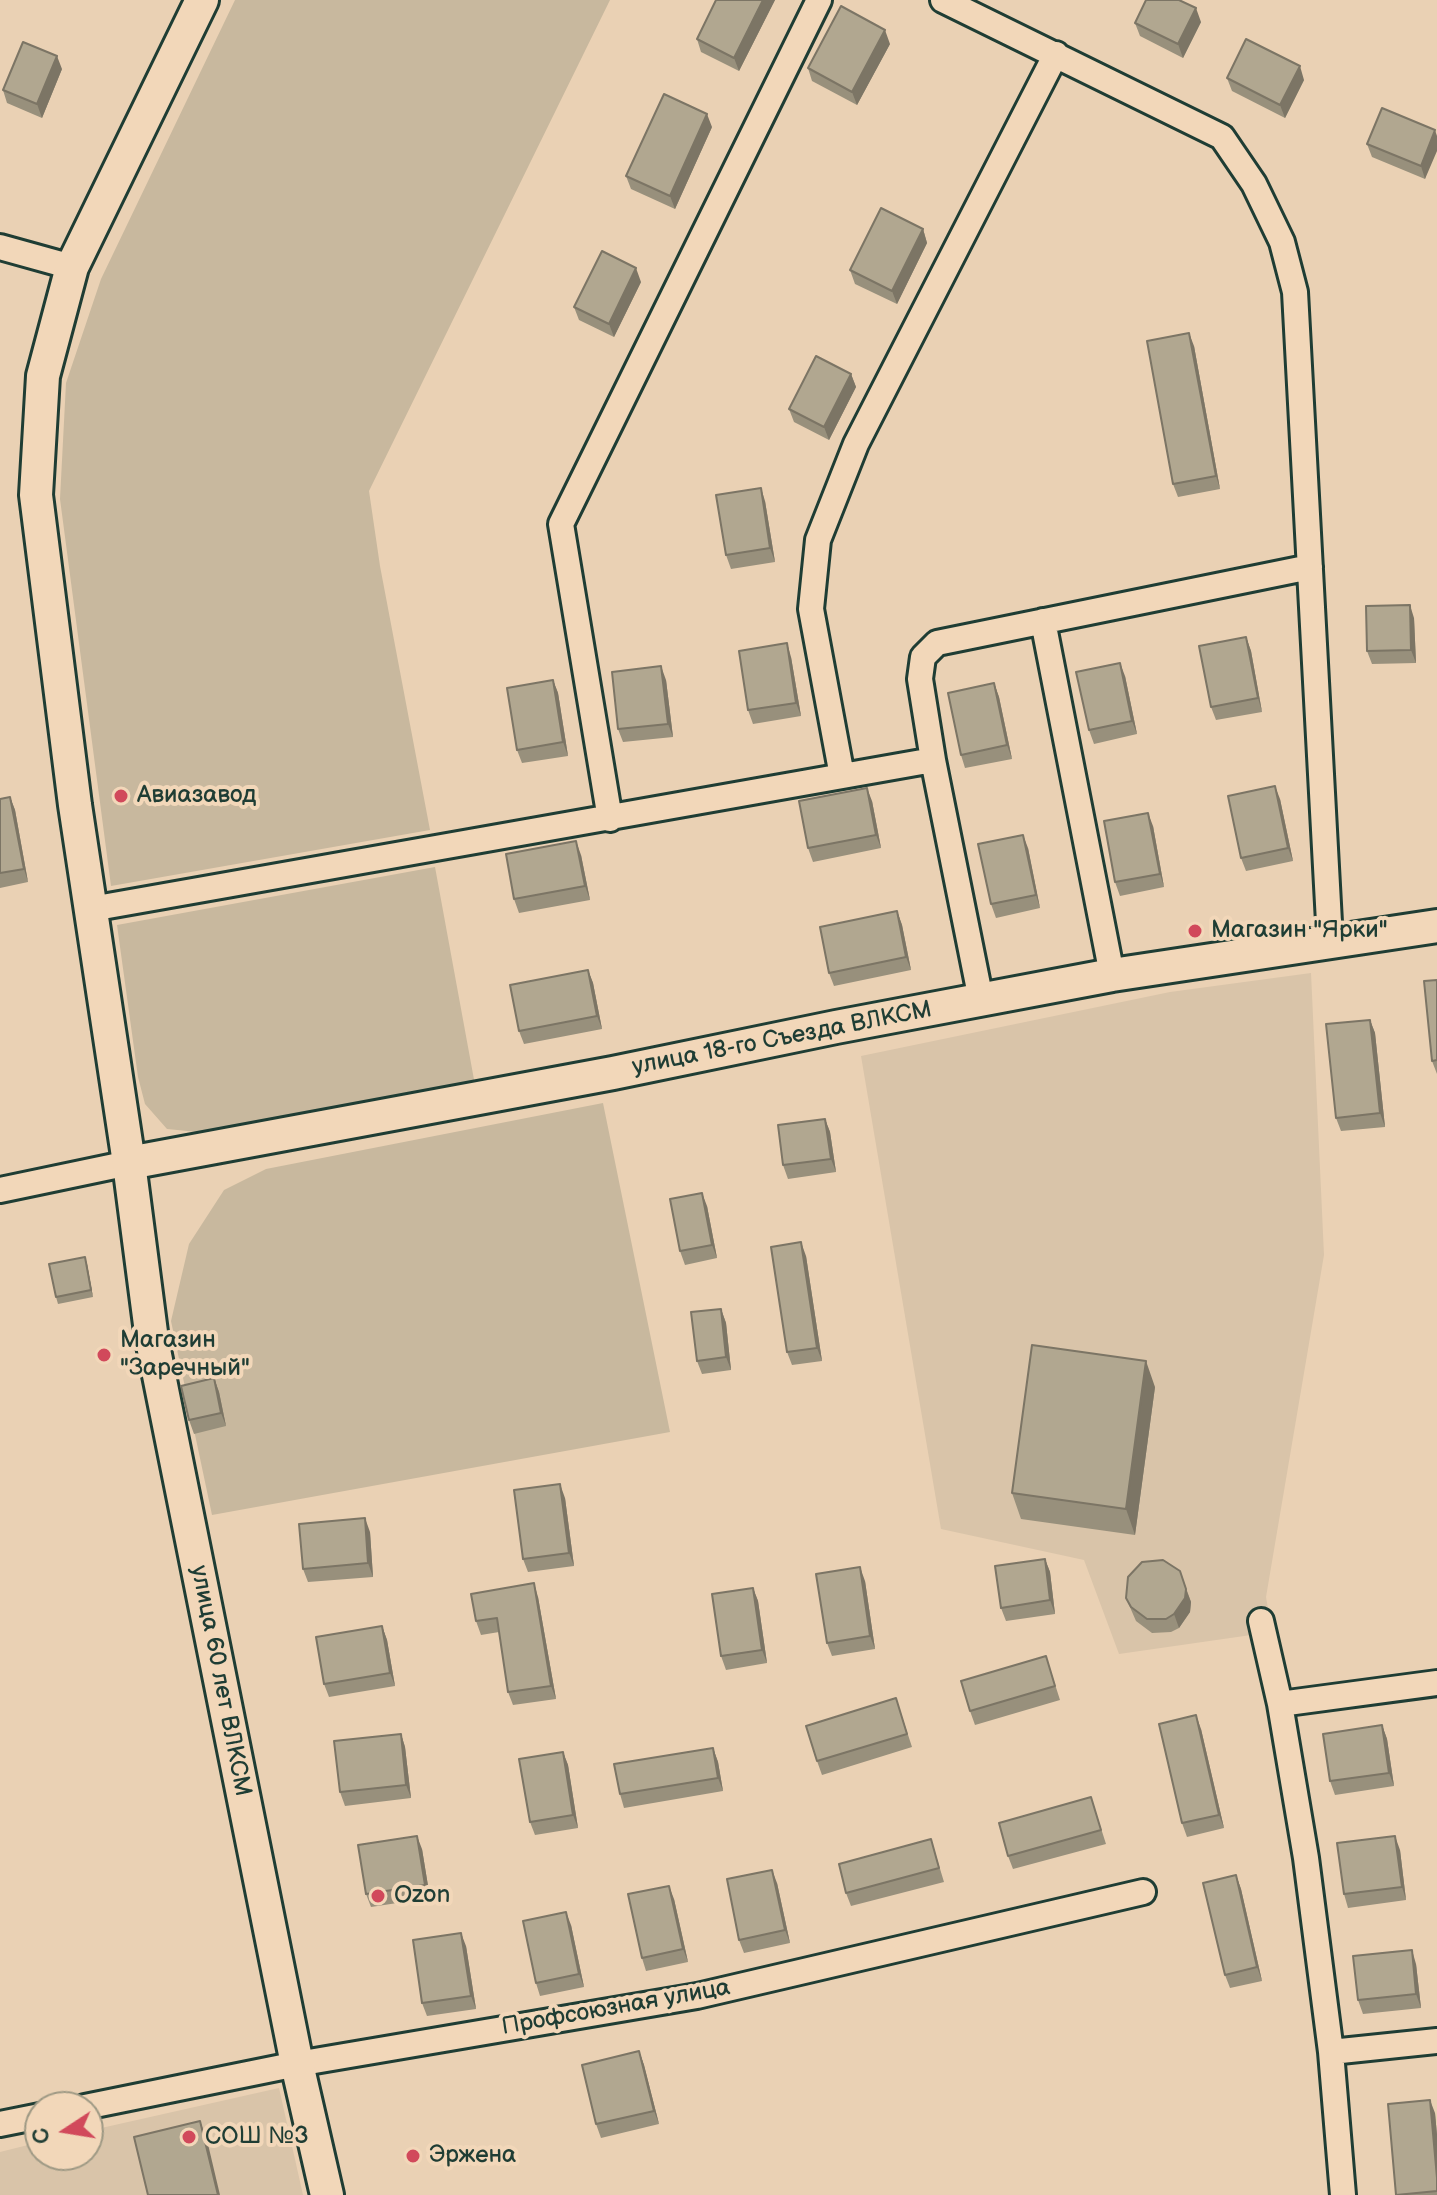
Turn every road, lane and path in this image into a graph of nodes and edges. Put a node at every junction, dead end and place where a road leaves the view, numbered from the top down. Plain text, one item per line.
1 (202, 0) edge
2 (819, 0) edge
3 (943, 0) edge
4 (1056, 54) junction
5 (0, 247) edge
6 (72, 267) junction
7 (1310, 567) junction
8 (1043, 621) junction
9 (933, 760) junction
10 (842, 776) junction
11 (610, 819) junction
12 (91, 909) junction
13 (1437, 926) edge
14 (1330, 941) junction
15 (1112, 975) junction
16 (981, 1000) junction
17 (129, 1163) junction
18 (0, 1190) edge
19 (1261, 1621) dead end
20 (1437, 1683) edge
21 (1280, 1704) junction
22 (1143, 1892) dead end
23 (1437, 2041) edge
24 (1331, 2052) junction
25 (297, 2064) junction
26 (104, 2103) edge
27 (24, 2119) edge
28 (0, 2124) edge
29 (327, 2195) edge
30 (1343, 2195) edge

1 - 6 street, улица 60 лет ВЛКСМ
2 - 11 street
3 - 4 street
4 - 7 street
4 - 10 street
5 - 6 street
6 - 12 street, улица 60 лет ВЛКСМ
7 - 8 street
7 - 14 street
8 - 9 street
8 - 15 street
9 - 10 street
9 - 16 street
10 - 11 street
11 - 12 street
12 - 17 street, улица 60 лет ВЛКСМ
13 - 14 street, улица 18-го Съезда ВЛКСМ
14 - 15 street, улица 18-го Съезда ВЛКСМ
15 - 16 street, улица 18-го Съезда ВЛКСМ
16 - 17 street, улица 18-го Съезда ВЛКСМ
17 - 18 street
17 - 25 street, улица 60 лет ВЛКСМ
19 - 21 street
20 - 21 street
21 - 24 street
22 - 25 street, Профсоюзная улица
23 - 24 street
24 - 30 street
25 - 26 street, Профсоюзная улица
25 - 29 street, улица 60 лет ВЛКСМ
27 - 28 street

